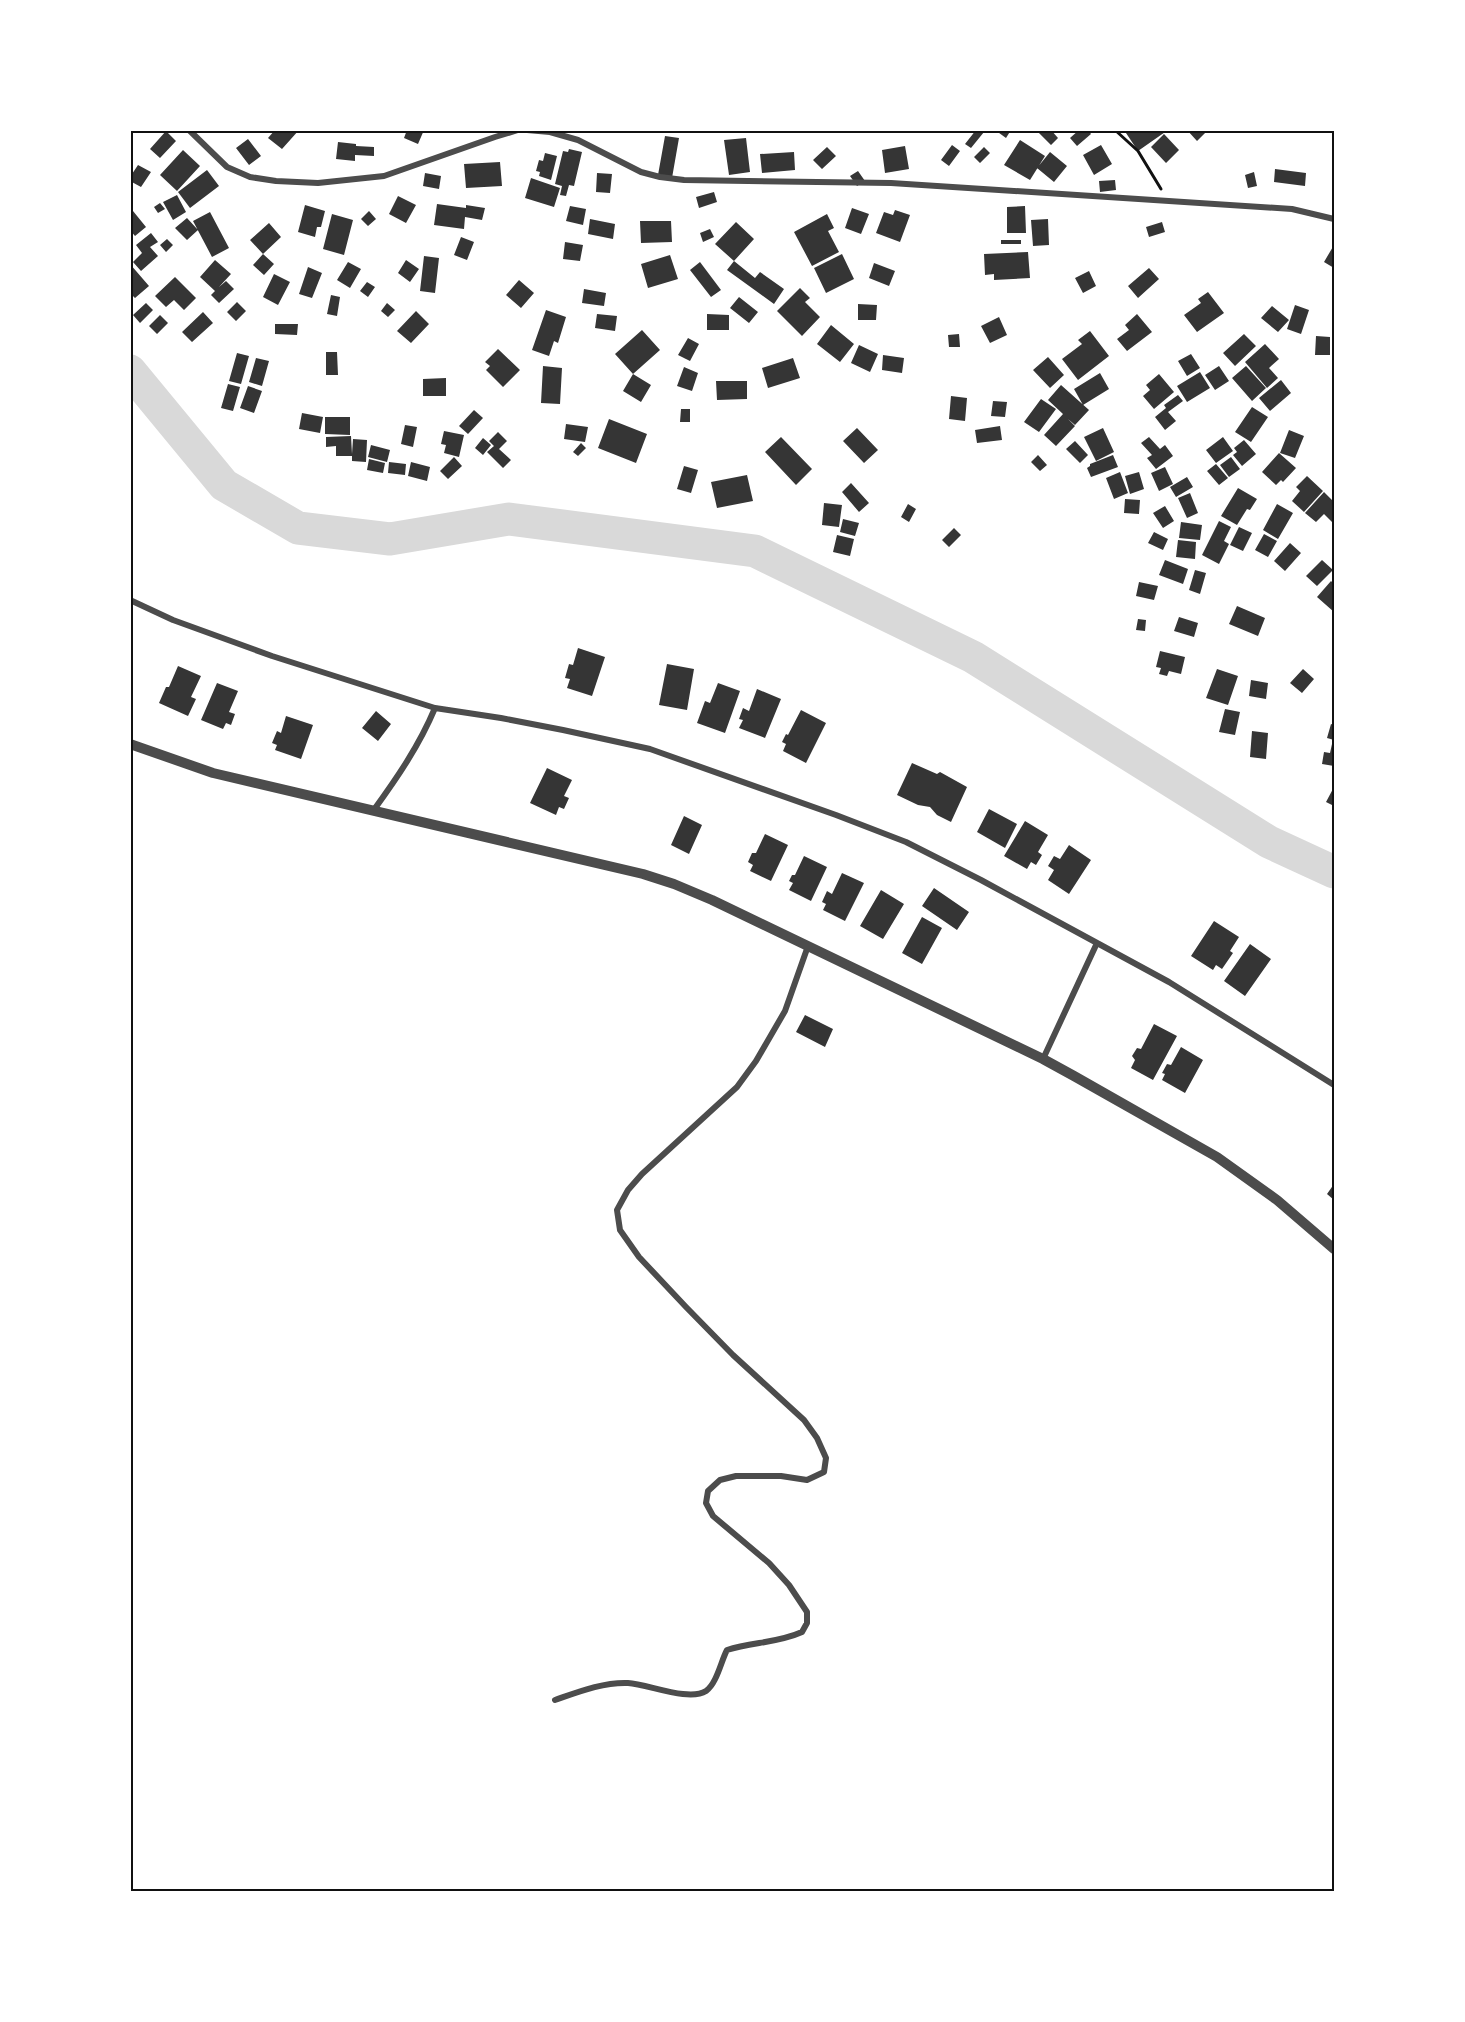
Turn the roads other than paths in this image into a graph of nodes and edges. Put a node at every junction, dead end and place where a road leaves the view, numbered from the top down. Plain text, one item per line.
1 (189, 130) edge
2 (518, 130) edge
3 (526, 130) edge
4 (1335, 219) edge
5 (130, 600) edge
6 (435, 708) junction
7 (130, 744) edge
8 (373, 811) junction
9 (1097, 943) junction
10 (808, 946) junction
11 (1043, 1059) junction
12 (1335, 1085) edge
13 (1335, 1249) edge
14 (555, 1700) dead end

1 - 2 street
3 - 4 street
5 - 6 street
6 - 8 street
6 - 9 street
7 - 8 street
8 - 10 street
9 - 11 street
9 - 12 street
10 - 11 street
10 - 14 street
11 - 13 street

